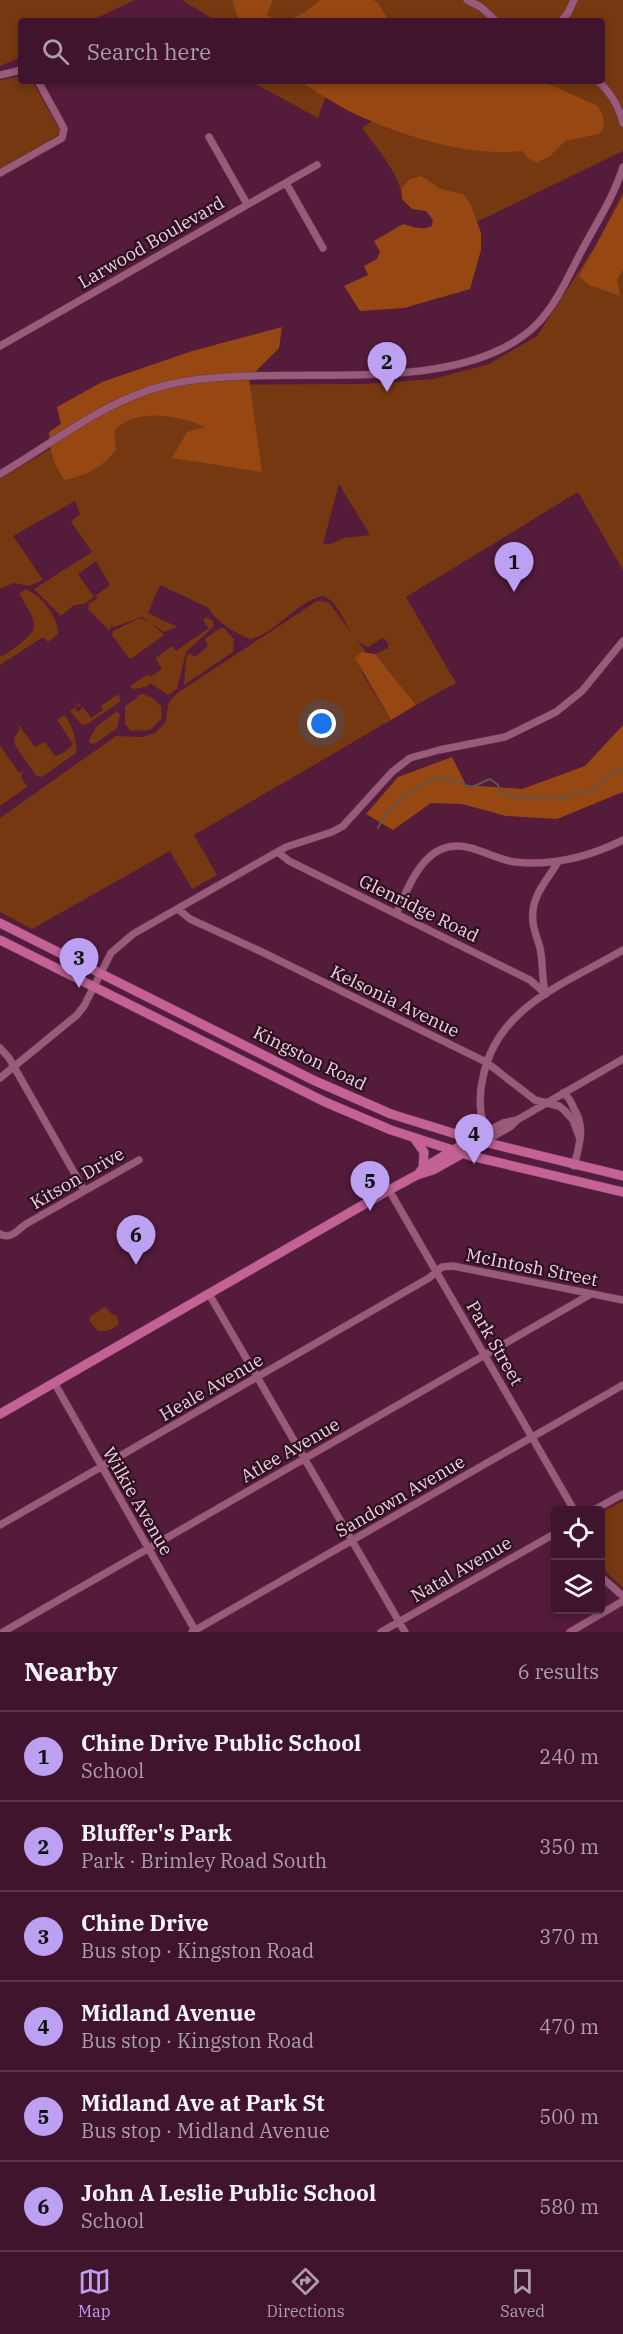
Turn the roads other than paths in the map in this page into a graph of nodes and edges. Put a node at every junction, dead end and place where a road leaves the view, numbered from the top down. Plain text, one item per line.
1 (467, 0) edge
2 (574, 0) edge
3 (493, 18) edge
4 (564, 18) edge
5 (18, 71) edge
6 (0, 75) edge
7 (40, 84) edge
8 (601, 84) edge
9 (620, 103) edge
10 (623, 123) edge
11 (208, 137) dead end
12 (317, 165) dead end
13 (623, 168) edge
14 (0, 173) edge
15 (286, 183) junction
16 (247, 204) junction
17 (323, 248) dead end
18 (0, 346) edge
19 (0, 474) edge
20 (623, 641) edge
21 (623, 840) edge
22 (278, 852) junction
23 (558, 862) junction
24 (178, 909) junction
25 (396, 914) junction
26 (0, 923) edge
27 (0, 940) edge
28 (623, 950) edge
29 (100, 972) junction
30 (93, 986) junction
31 (546, 994) junction
32 (0, 1048) edge
33 (623, 1059) edge
34 (486, 1062) junction
35 (14, 1066) junction
36 (0, 1078) edge
37 (563, 1093) junction
38 (547, 1103) junction
39 (517, 1120) junction
40 (484, 1127) dead end
41 (414, 1138) junction
42 (472, 1139) junction
43 (580, 1139) junction
44 (483, 1142) junction
45 (457, 1152) junction
46 (139, 1160) dead end
47 (574, 1166) junction
48 (420, 1172) junction
49 (623, 1176) edge
50 (84, 1190) junction
51 (389, 1190) junction
52 (623, 1192) edge
53 (0, 1234) edge
54 (436, 1272) junction
55 (209, 1294) junction
56 (591, 1294) junction
57 (623, 1300) edge
58 (486, 1355) junction
59 (258, 1377) junction
60 (55, 1384) junction
61 (623, 1386) edge
62 (0, 1413) edge
63 (532, 1437) junction
64 (304, 1459) junction
65 (101, 1467) junction
66 (623, 1494) edge
67 (572, 1506) edge
68 (601, 1506) edge
69 (0, 1525) edge
70 (551, 1535) edge
71 (352, 1540) junction
72 (148, 1548) junction
73 (605, 1580) edge
74 (623, 1596) edge
75 (623, 1601) edge
76 (399, 1622) junction
77 (3, 1632) edge
78 (194, 1632) edge
79 (381, 1632) edge
80 (405, 1632) edge
81 (570, 1632) edge

1 - 3 street
2 - 4 street
5 - 6 street
7 - 14 street
8 - 9 street
9 - 10 street
11 - 16 street
12 - 15 street, Larwood Boulevard
13 - 19 street
15 - 16 street, Larwood Boulevard
15 - 17 street
16 - 18 street, Larwood Boulevard
20 - 22 street
21 - 23 street
22 - 24 street
22 - 25 street, Glenridge Road
23 - 25 street
23 - 31 street
24 - 29 street
24 - 34 street, Kelsonia Avenue
25 - 31 street, Glenridge Road
26 - 29 main road, Kingston Road
27 - 30 main road, Kingston Road
28 - 31 street
29 - 30 street
29 - 42 main road, Kingston Road
30 - 35 street
30 - 41 main road, Kingston Road
31 - 34 street
32 - 35 street
33 - 37 street
34 - 38 street, Kelsonia Avenue
34 - 40 street
35 - 36 street
35 - 50 street
37 - 38 street
37 - 43 street
38 - 39 street
38 - 43 street, Kelsonia Avenue
39 - 42 street
39 - 44 street
41 - 45 main road, Kingston Road
41 - 48 main road
42 - 44 main road, Kingston Road
42 - 45 main road
43 - 47 street
44 - 45 main road
44 - 47 main road, Kingston Road
45 - 48 main road
45 - 52 main road, Kingston Road
46 - 50 street, Kitson Drive
47 - 49 main road, Kingston Road
48 - 51 main road
50 - 53 street, Kitson Drive
51 - 54 street, Park Street
51 - 55 main road
54 - 56 street, McIntosh Street
54 - 58 street, Park Street
54 - 59 street, Heale Avenue
55 - 59 street
55 - 60 main road
56 - 57 street, McIntosh Street
56 - 58 street, Atlee Avenue
58 - 63 street, Park Street
58 - 64 street, Atlee Avenue
59 - 64 street
59 - 65 street, Heale Avenue
60 - 62 main road
60 - 65 street, Wilkie Avenue
61 - 63 street, Sandown Avenue
63 - 67 street, Park Street
63 - 71 street, Sandown Avenue
64 - 71 street
64 - 72 street, Atlee Avenue
65 - 69 street, Heale Avenue
65 - 72 street, Wilkie Avenue
66 - 68 street
70 - 76 street, Natal Avenue
71 - 76 street
71 - 78 street, Sandown Avenue
72 - 77 street, Atlee Avenue
72 - 78 street, Wilkie Avenue
73 - 74 street
75 - 81 street
76 - 79 street, Natal Avenue
76 - 80 street

